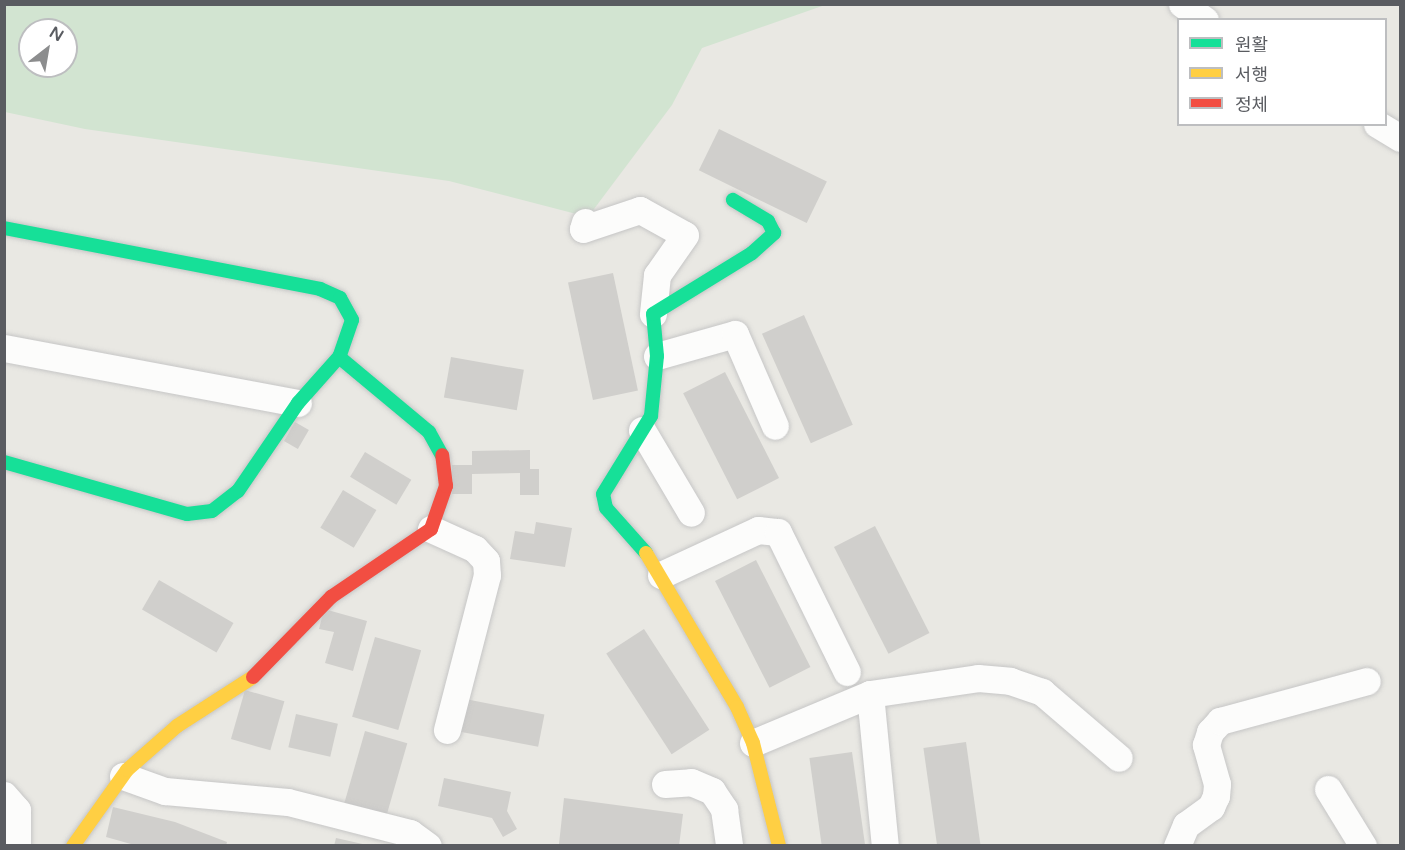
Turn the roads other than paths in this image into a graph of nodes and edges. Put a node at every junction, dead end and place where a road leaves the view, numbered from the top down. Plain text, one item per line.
1 (1182, 4) edge
2 (1202, 18) edge
3 (1380, 126) edge
4 (1401, 138) edge
5 (733, 201) dead end
6 (585, 222) dead end
7 (4, 228) edge
8 (653, 314) junction
9 (4, 348) edge
10 (657, 356) junction
11 (339, 357) junction
12 (298, 403) junction
13 (775, 426) dead end
14 (642, 430) junction
15 (4, 462) edge
16 (690, 513) dead end
17 (430, 530) junction
18 (661, 575) junction
19 (847, 672) dead end
20 (1367, 681) dead end
21 (870, 694) junction
22 (447, 730) dead end
23 (753, 743) junction
24 (1119, 758) dead end
25 (123, 776) junction
26 (665, 784) dead end
27 (1328, 789) dead end
28 (4, 795) edge
29 (17, 846) edge
30 (73, 846) edge
31 (428, 846) edge
32 (729, 846) edge
33 (779, 846) edge
34 (885, 846) edge
35 (1178, 846) edge
36 (1363, 846) edge

1 - 2 street
3 - 4 street
5 - 8 street
6 - 8 street
7 - 11 street
8 - 10 street
9 - 12 street
10 - 13 street
10 - 14 street
11 - 12 street
11 - 17 street
12 - 15 street
14 - 16 street
14 - 18 street
17 - 22 street
17 - 25 street
18 - 19 street
18 - 23 street
20 - 35 street
21 - 23 street
21 - 24 street
21 - 34 street
23 - 33 street
25 - 30 street
25 - 31 street
26 - 32 street
27 - 36 street
28 - 29 street

